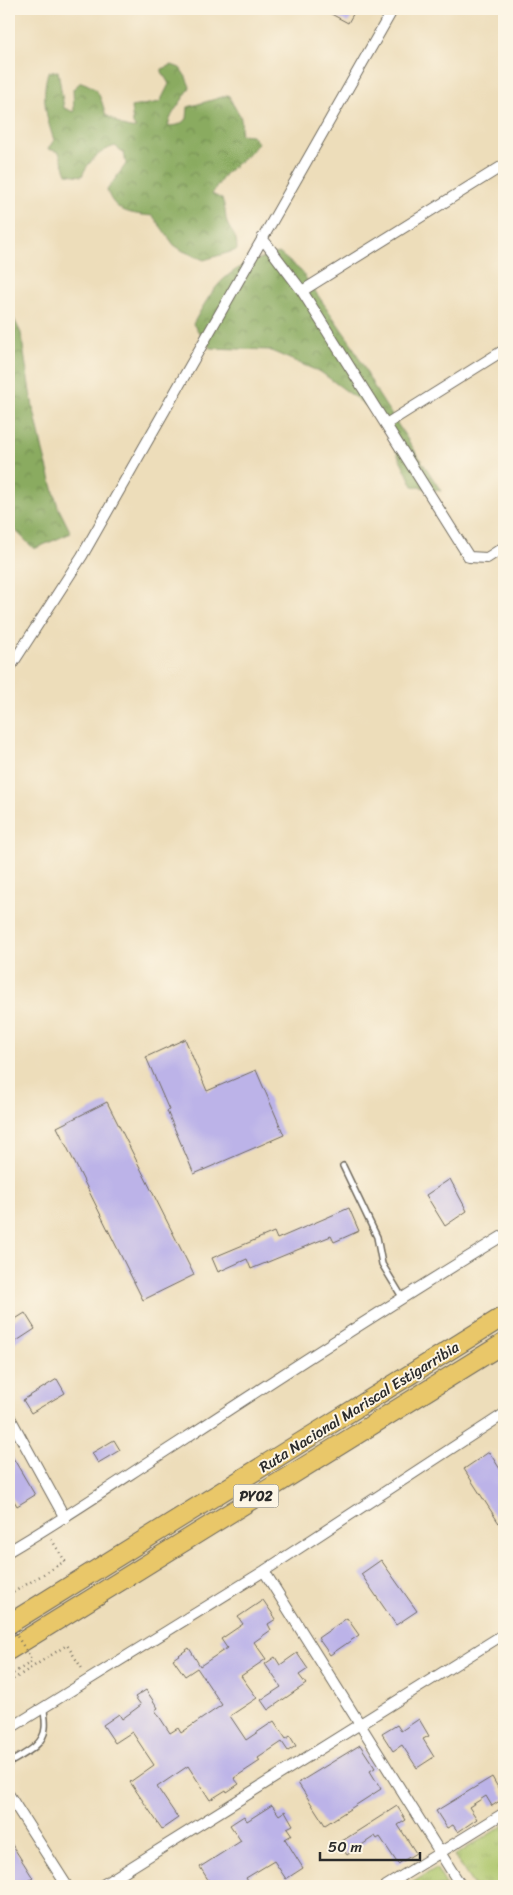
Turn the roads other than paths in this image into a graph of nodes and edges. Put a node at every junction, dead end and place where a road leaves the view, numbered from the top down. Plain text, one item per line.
1 (393, 9) edge
2 (504, 165) edge
3 (262, 238) junction
4 (302, 291) junction
5 (504, 350) edge
6 (386, 424) junction
7 (504, 547) edge
8 (9, 669) edge
9 (343, 1166) dead end
10 (504, 1235) edge
11 (402, 1297) junction
12 (504, 1316) edge
13 (504, 1343) edge
14 (504, 1414) edge
15 (9, 1416) edge
16 (64, 1518) junction
17 (9, 1551) edge
18 (264, 1571) junction
19 (9, 1624) edge
20 (504, 1634) edge
21 (9, 1650) edge
22 (44, 1708) junction
23 (360, 1724) junction
24 (9, 1730) edge
25 (9, 1763) edge
26 (9, 1795) edge
27 (504, 1813) edge
28 (439, 1854) junction
29 (67, 1886) edge
30 (101, 1886) edge
31 (386, 1886) edge
32 (461, 1886) edge

1 - 3 street
2 - 4 street
3 - 4 street
3 - 8 street
4 - 6 street
5 - 6 street
6 - 7 street
9 - 11 lane
10 - 11 street
11 - 16 street
12 - 19 highway, Ruta Nacional Mariscal Estigarribia / PY02
13 - 21 highway, Ruta Nacional Mariscal Estigarribia / PY02
14 - 18 street
15 - 16 street
16 - 17 street
18 - 22 street
18 - 23 street
20 - 23 street
22 - 24 street
22 - 25 lane
23 - 28 street
23 - 30 street
26 - 29 street
27 - 28 street
28 - 31 street
28 - 32 street

